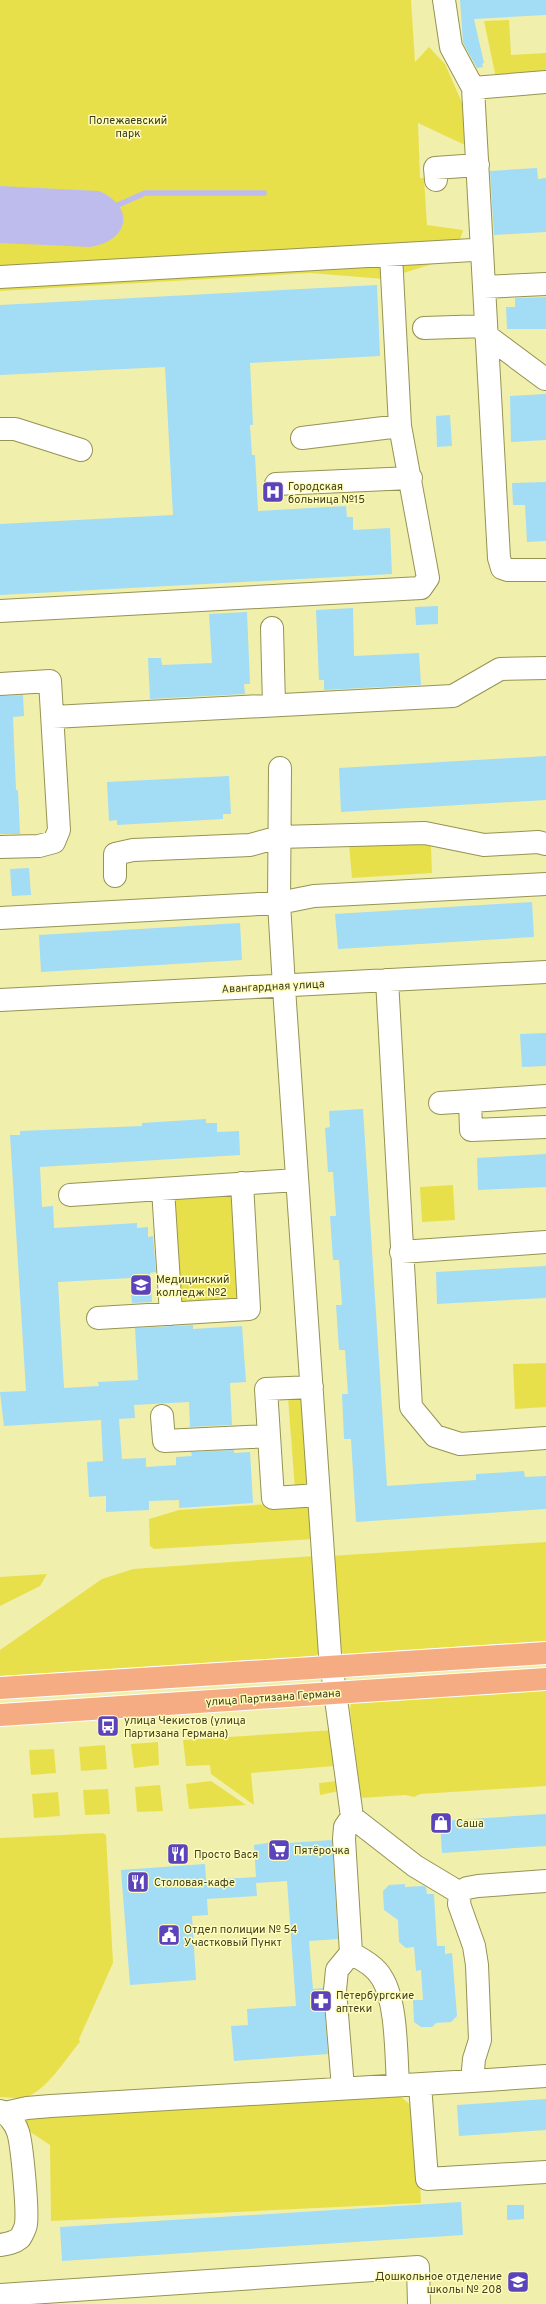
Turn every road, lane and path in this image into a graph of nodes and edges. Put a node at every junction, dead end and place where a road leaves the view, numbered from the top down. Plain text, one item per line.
1 (444, 0) edge
2 (546, 82) edge
3 (472, 88) junction
4 (478, 165) junction
5 (436, 180) dead end
6 (473, 250) dead end
7 (391, 255) junction
8 (0, 277) edge
9 (546, 284) edge
10 (484, 287) junction
11 (424, 328) dead end
12 (486, 335) junction
13 (545, 379) edge
14 (400, 426) junction
15 (0, 429) edge
16 (302, 438) dead end
17 (81, 450) dead end
18 (411, 478) junction
19 (276, 484) dead end
20 (546, 570) edge
21 (0, 611) edge
22 (272, 628) dead end
23 (546, 668) edge
24 (0, 684) edge
25 (274, 705) junction
26 (53, 717) junction
27 (280, 768) dead end
28 (279, 837) junction
29 (546, 844) edge
30 (0, 847) edge
31 (115, 876) dead end
32 (546, 884) edge
33 (279, 903) junction
34 (0, 918) edge
35 (546, 972) edge
36 (387, 980) junction
37 (284, 985) junction
38 (0, 1000) edge
39 (546, 1096) edge
40 (470, 1101) junction
41 (440, 1103) dead end
42 (546, 1127) edge
43 (297, 1180) junction
44 (242, 1183) junction
45 (163, 1189) junction
46 (70, 1195) dead end
47 (546, 1242) edge
48 (401, 1252) junction
49 (171, 1314) junction
50 (98, 1318) dead end
51 (312, 1387) junction
52 (162, 1416) dead end
53 (269, 1436) junction
54 (546, 1438) edge
55 (319, 1495) junction
56 (546, 1653) edge
57 (331, 1667) junction
58 (546, 1679) edge
59 (0, 1688) edge
60 (335, 1692) junction
61 (0, 1715) edge
62 (352, 1817) junction
63 (546, 1881) edge
64 (460, 1893) junction
65 (351, 1953) junction
66 (546, 2076) edge
67 (472, 2081) junction
68 (398, 2084) junction
69 (420, 2085) junction
70 (343, 2088) junction
71 (2, 2112) edge
72 (546, 2172) edge
73 (0, 2245) edge
74 (0, 2295) edge
75 (419, 2304) edge

1 - 3 street
2 - 3 street
3 - 4 street
4 - 5 street
4 - 10 street
6 - 7 street
7 - 8 street
7 - 14 street
9 - 10 street
10 - 12 street
11 - 12 street
12 - 13 street
12 - 20 street
14 - 16 street
14 - 18 street
15 - 17 street
18 - 19 street
18 - 21 street
22 - 25 street
23 - 25 street
24 - 26 street
25 - 26 street
26 - 30 street
27 - 28 street
28 - 29 street
28 - 31 street
28 - 33 street
32 - 33 street
33 - 34 street
33 - 37 street
35 - 36 street, Авангардная улица
36 - 37 street, Авангардная улица
36 - 48 street
37 - 38 street, Авангардная улица
37 - 43 street
39 - 40 street
40 - 41 street
40 - 42 street
43 - 44 street
43 - 51 street
44 - 45 street
44 - 49 street
45 - 46 street
45 - 49 street
47 - 48 street
48 - 54 street
49 - 50 street
51 - 53 street
51 - 55 street
52 - 53 street
53 - 55 street
55 - 57 street
56 - 57 main road
57 - 59 main road
57 - 60 street
58 - 60 main road, улица Партизана Германа
60 - 61 main road, улица Партизана Германа
60 - 62 street
62 - 64 street
62 - 65 street
63 - 64 street
64 - 67 street
65 - 68 street
65 - 70 street
66 - 67 street
67 - 69 street
68 - 69 street
68 - 70 street
69 - 72 street
70 - 71 street
71 - 73 street
74 - 75 street

